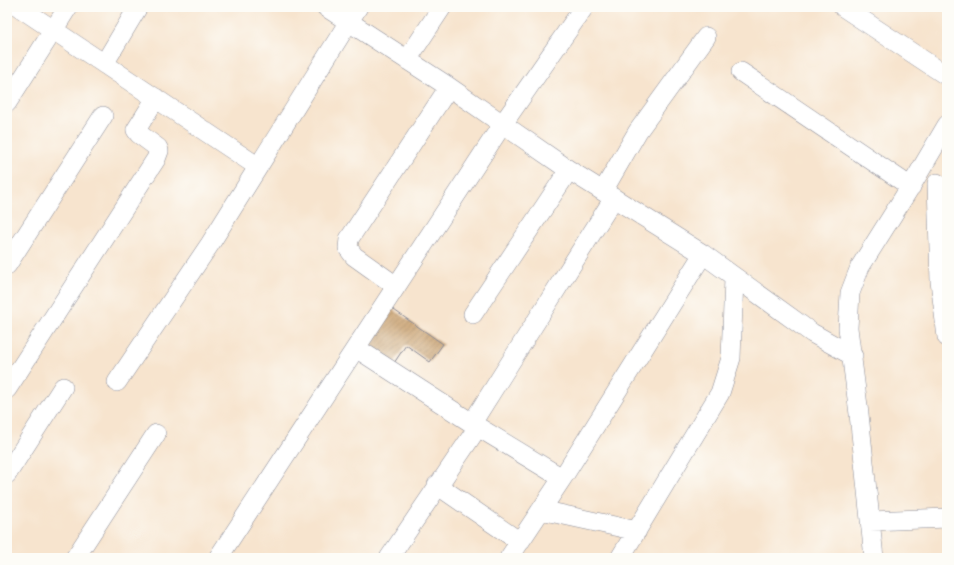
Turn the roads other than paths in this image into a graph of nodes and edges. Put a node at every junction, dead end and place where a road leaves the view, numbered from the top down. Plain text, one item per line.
1 (19, 7) edge
2 (68, 7) edge
3 (138, 7) edge
4 (326, 7) edge
5 (442, 7) edge
6 (584, 7) edge
7 (843, 7) edge
8 (354, 14) edge
9 (54, 30) junction
10 (706, 37) dead end
11 (408, 60) junction
12 (104, 64) junction
13 (741, 72) dead end
14 (947, 76) edge
15 (449, 87) junction
16 (156, 98) junction
17 (7, 103) edge
18 (103, 116) dead end
19 (502, 125) junction
20 (947, 125) edge
21 (258, 166) junction
22 (568, 170) junction
23 (942, 183) edge
24 (913, 184) junction
25 (608, 195) junction
26 (703, 254) junction
27 (7, 264) edge
28 (734, 278) junction
29 (396, 286) junction
30 (473, 314) dead end
31 (947, 337) edge
32 (356, 348) junction
33 (853, 356) junction
34 (117, 382) dead end
35 (63, 387) dead end
36 (7, 389) edge
37 (475, 425) junction
38 (156, 434) dead end
39 (7, 474) edge
40 (562, 478) junction
41 (437, 486) junction
42 (541, 510) junction
43 (947, 518) edge
44 (870, 521) junction
45 (637, 531) junction
46 (520, 542) junction
47 (75, 558) edge
48 (218, 558) edge
49 (389, 558) edge
50 (509, 558) edge
51 (620, 558) edge
52 (874, 558) edge

1 - 9 street
2 - 9 street
3 - 12 street
4 - 8 street
5 - 11 street
6 - 19 street
7 - 14 street
8 - 11 street
8 - 21 street
9 - 12 street
9 - 17 street
10 - 25 street
11 - 15 street
12 - 16 street
13 - 24 street
15 - 19 street
15 - 29 street
16 - 21 street
16 - 36 street
18 - 27 street
19 - 22 street
19 - 29 street
20 - 24 street
21 - 34 street
22 - 25 street
22 - 30 street
23 - 24 street
23 - 31 street
24 - 33 street
25 - 26 street
25 - 37 street
26 - 28 street
26 - 40 street
28 - 33 street
28 - 45 street
29 - 32 street
32 - 37 street
32 - 48 street
33 - 44 street
35 - 39 street
37 - 40 street
37 - 41 street
38 - 47 street
40 - 42 street
41 - 46 street
41 - 49 street
42 - 45 street
42 - 46 street
43 - 44 street
44 - 52 street
45 - 51 street
46 - 50 street

